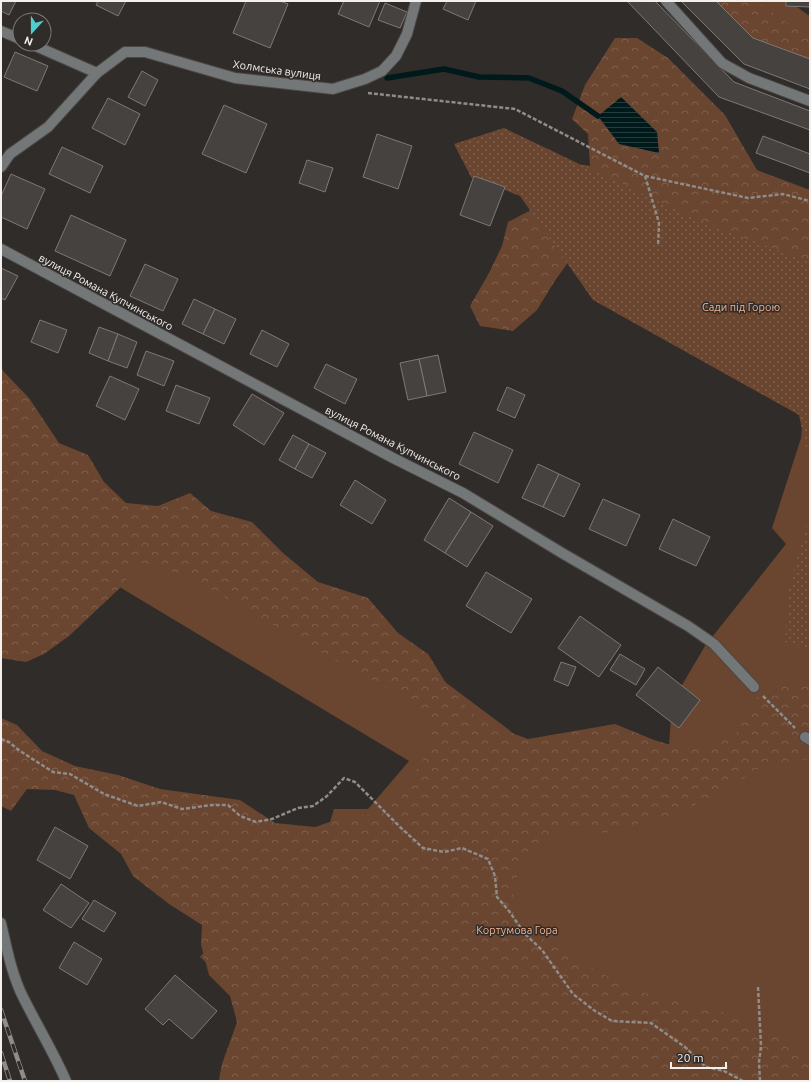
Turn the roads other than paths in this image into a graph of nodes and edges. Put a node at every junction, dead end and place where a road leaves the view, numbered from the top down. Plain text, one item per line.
1 (416, 1) edge
2 (666, 1) edge
3 (1, 31) edge
4 (12, 36) edge
5 (49, 52) edge
6 (97, 73) junction
7 (810, 101) edge
8 (1, 167) edge
9 (1, 250) edge
10 (754, 687) road end
11 (1, 923) edge
12 (66, 1081) edge

1 - 6 street, Холмська вулиця
2 - 7 street
3 - 4 street
5 - 6 street
6 - 8 street, Холмська вулиця
9 - 10 street, вулиця Романа Купчинського
11 - 12 street

